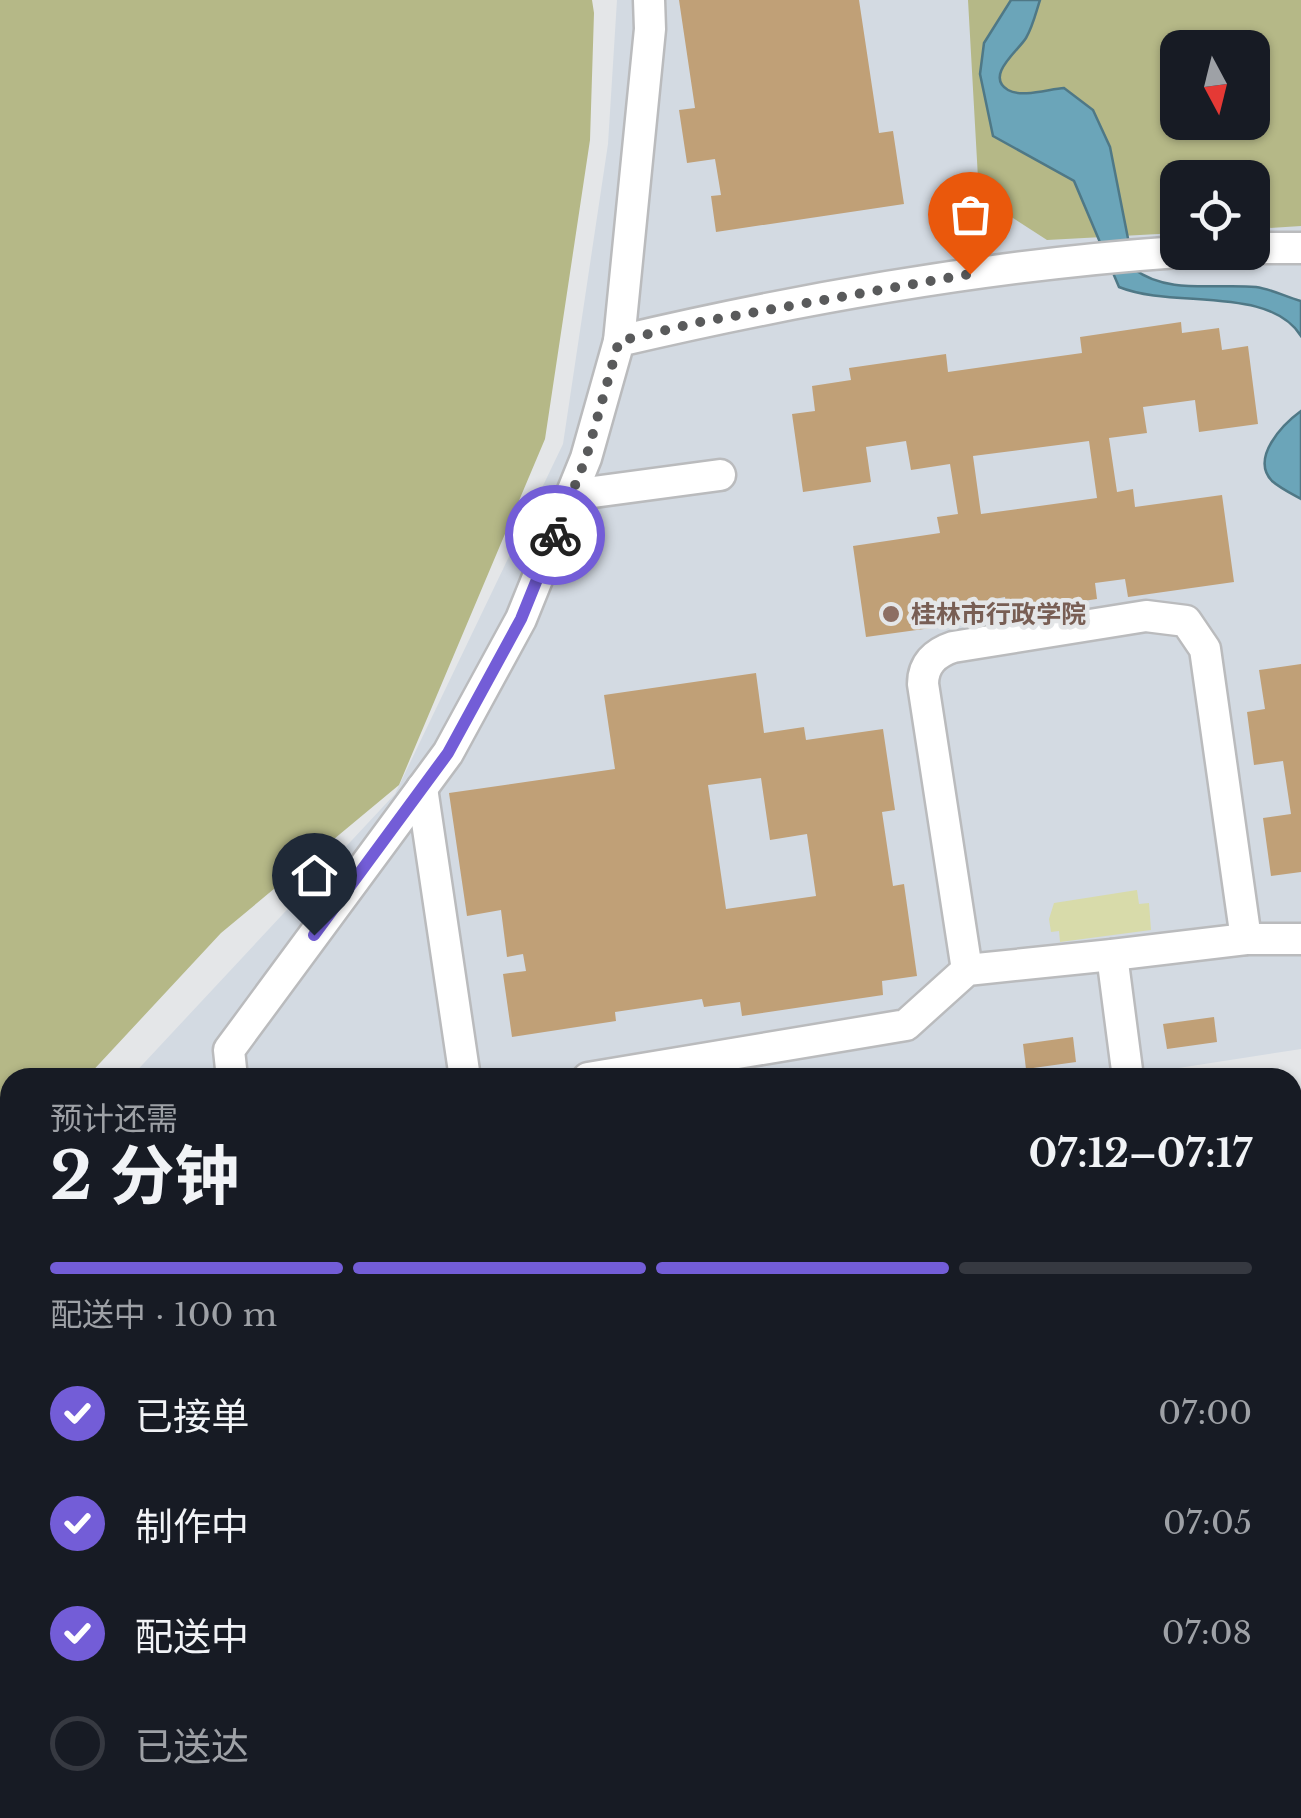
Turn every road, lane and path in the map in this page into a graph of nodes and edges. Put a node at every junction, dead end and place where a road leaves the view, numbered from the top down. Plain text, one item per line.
1 (648, 0) edge
2 (1270, 248) edge
3 (1301, 248) edge
4 (1160, 253) edge
5 (619, 341) junction
6 (720, 475) dead end
7 (571, 494) junction
8 (422, 788) junction
9 (1301, 938) edge
10 (1246, 939) junction
11 (1112, 955) junction
12 (967, 970) junction
13 (231, 1068) edge
14 (464, 1068) edge
15 (648, 1068) edge
16 (1127, 1068) edge

1 - 5 street
2 - 3 street
4 - 5 street
5 - 7 street
6 - 7 street
7 - 8 street
8 - 13 street
8 - 14 street
9 - 10 street
10 - 11 street
10 - 12 street
11 - 12 street
11 - 16 street
12 - 15 street

